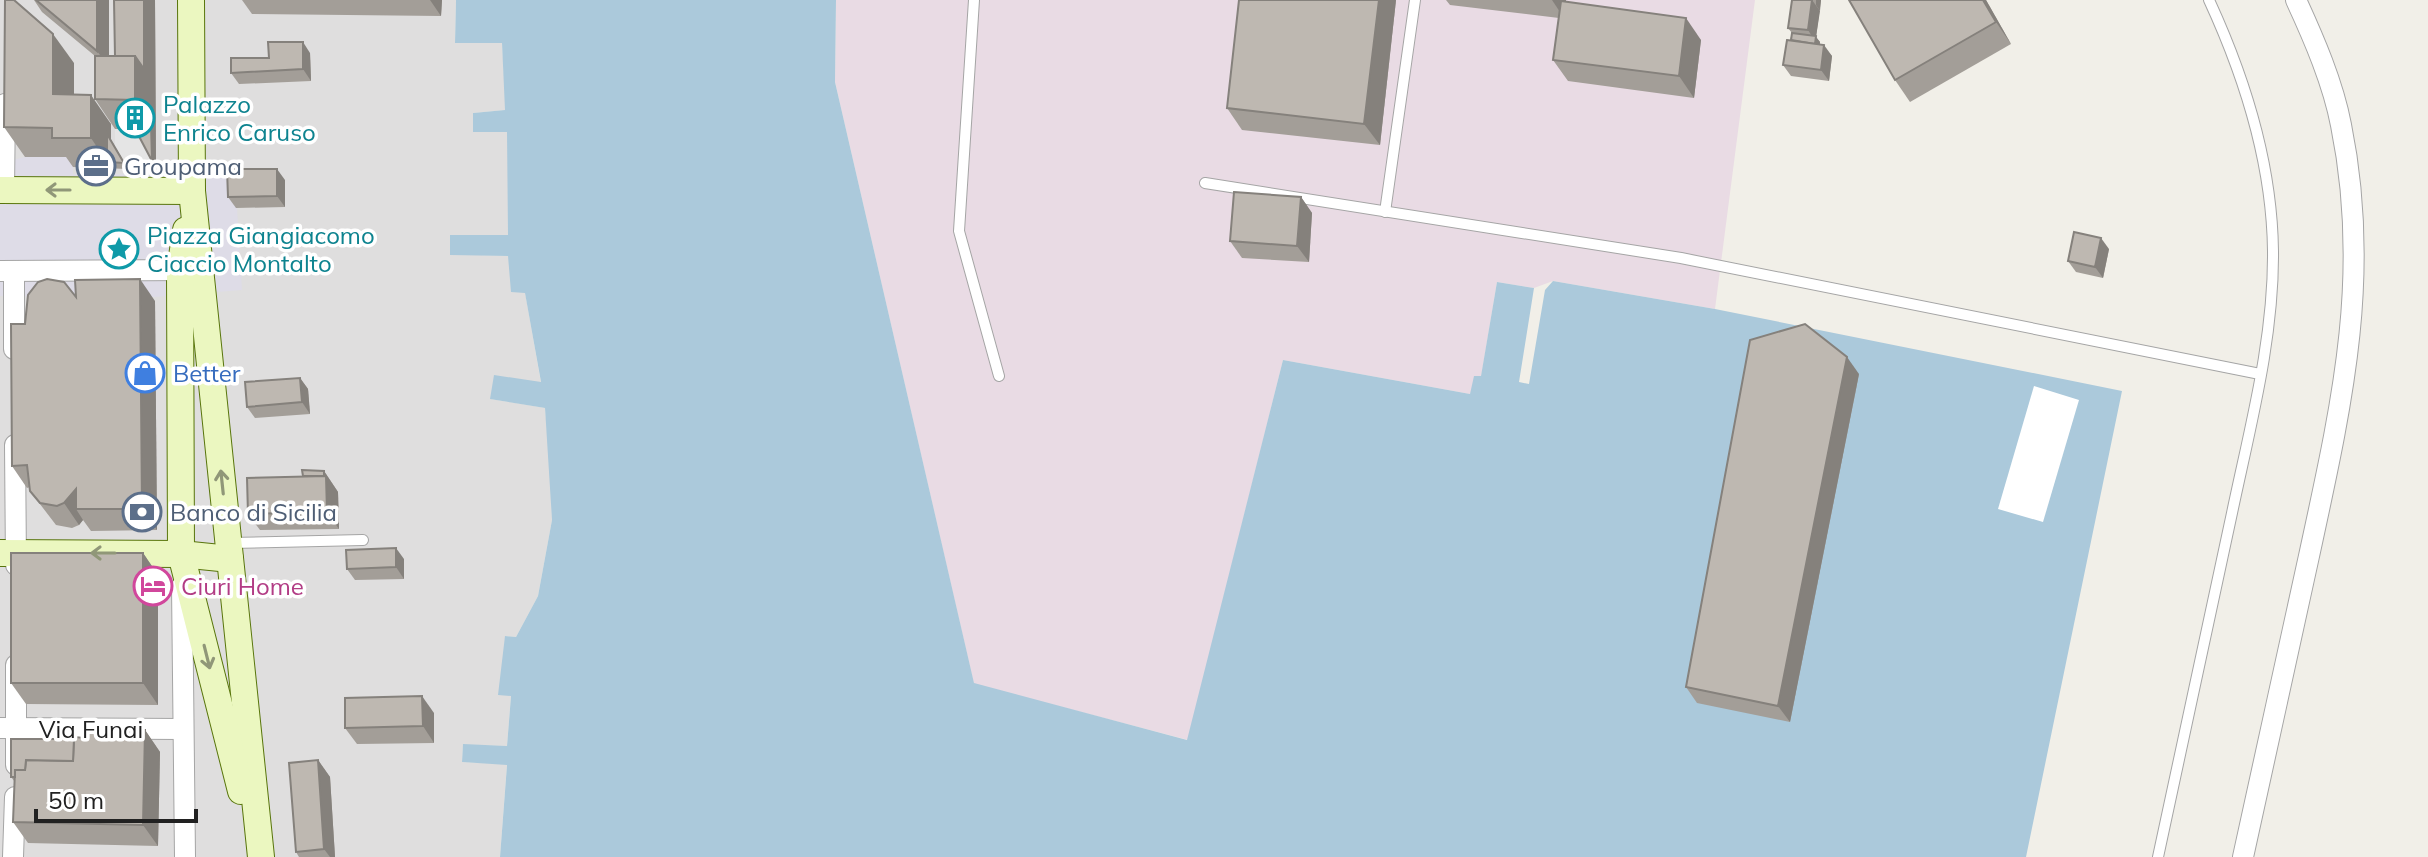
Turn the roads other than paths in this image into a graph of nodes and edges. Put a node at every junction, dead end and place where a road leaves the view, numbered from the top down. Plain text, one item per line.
1 (191, 0) edge
2 (974, 0) edge
3 (1415, 0) edge
4 (2209, 0) edge
5 (2296, 0) edge
6 (5, 88) edge
7 (192, 182) junction
8 (1205, 183) dead end
9 (2, 190) edge
10 (1385, 212) junction
11 (7, 271) edge
12 (191, 282) junction
13 (14, 372) edge
14 (2260, 374) junction
15 (999, 376) dead end
16 (15, 432) edge
17 (363, 540) dead end
18 (229, 551) junction
19 (8, 553) edge
20 (181, 554) junction
21 (16, 583) edge
22 (16, 643) edge
23 (8, 728) edge
24 (183, 729) junction
25 (13, 857) edge
26 (185, 857) edge
27 (260, 857) edge
28 (2158, 857) edge
29 (2243, 857) edge

1 - 7 main road
2 - 15 lane
3 - 10 lane
4 - 14 lane
5 - 29 street
6 - 9 street
7 -> 9 main road
7 - 12 main road
8 - 10 lane
10 - 14 lane
11 - 12 street
11 - 13 street
18 -> 12 main road
12 - 20 main road
14 - 28 lane
16 - 19 street
17 - 18 lane
18 - 20 main road
18 - 27 main road
20 -> 19 main road
19 - 21 street
20 - 24 street
20 -> 27 main road
22 - 23 street
23 - 24 street, Via Funai
23 - 25 street
24 - 26 street

